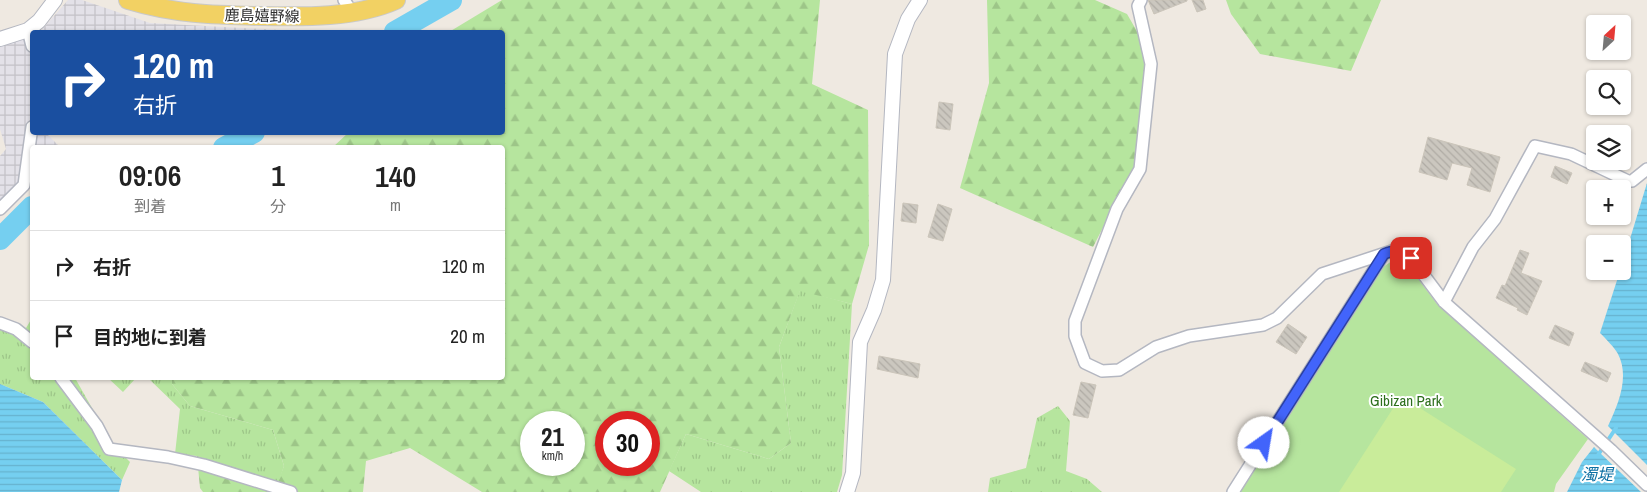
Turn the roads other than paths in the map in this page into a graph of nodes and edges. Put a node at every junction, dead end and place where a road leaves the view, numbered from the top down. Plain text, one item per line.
1 (55, 0) edge
2 (128, 0) edge
3 (396, 0) edge
4 (920, 0) edge
5 (1141, 0) edge
6 (348, 6) edge
7 (28, 30) junction
8 (30, 38) edge
9 (0, 39) edge
10 (31, 135) edge
11 (1647, 169) edge
12 (0, 208) edge
13 (1384, 254) junction
14 (1444, 302) junction
15 (0, 323) edge
16 (30, 340) edge
17 (63, 380) edge
18 (1647, 485) edge
19 (292, 492) edge
20 (847, 492) edge
21 (1233, 492) edge

1 - 7 street
2 - 6 main road, 鹿島嬉野線
3 - 6 main road, 鹿島嬉野線
4 - 20 street
5 - 13 street
7 - 8 street
7 - 9 street
10 - 12 street
11 - 14 street
13 - 14 street
13 - 21 street
14 - 18 street
15 - 16 street
17 - 19 street

